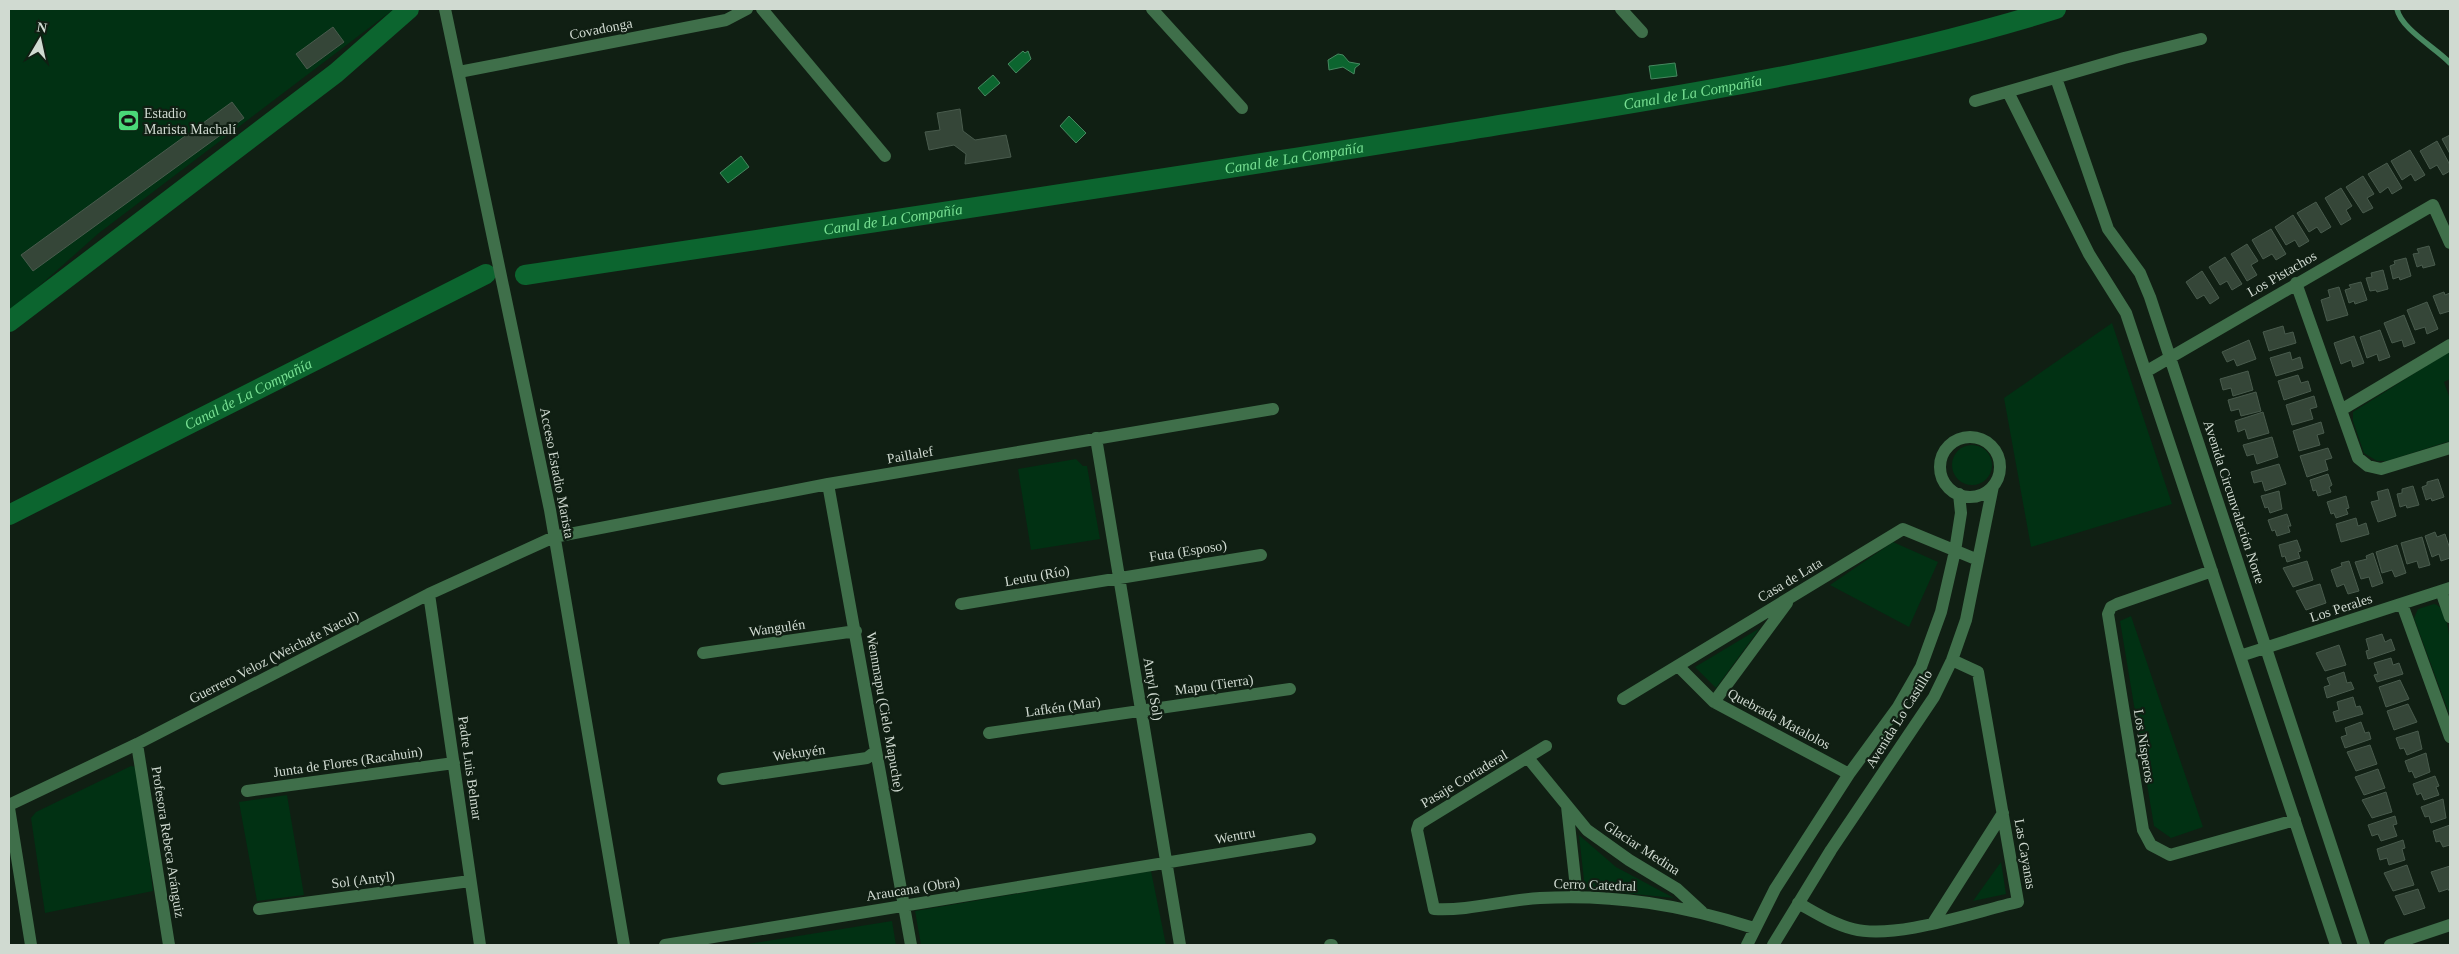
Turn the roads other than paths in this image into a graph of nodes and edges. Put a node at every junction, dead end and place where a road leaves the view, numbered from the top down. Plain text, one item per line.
1 (445, 9) edge
2 (747, 9) edge
3 (762, 9) edge
4 (1152, 9) edge
5 (1620, 9) edge
6 (1642, 32) dead end
7 (2201, 39) dead end
8 (459, 72) junction
9 (2056, 78) junction
10 (2008, 92) junction
11 (1975, 101) dead end
12 (1242, 108) dead end
13 (885, 156) dead end
14 (2450, 243) edge
15 (2296, 283) junction
16 (2450, 345) edge
17 (2170, 358) junction
18 (2146, 371) junction
19 (1273, 409) dead end
20 (2341, 410) junction
21 (1096, 438) junction
22 (2450, 448) edge
23 (828, 484) junction
24 (1993, 486) junction
25 (1959, 494) junction
26 (554, 537) junction
27 (1955, 551) junction
28 (1261, 555) dead end
29 (1978, 560) junction
30 (2212, 571) junction
31 (1119, 577) junction
32 (2446, 590) edge
33 (429, 594) junction
34 (1791, 597) junction
35 (961, 604) dead end
36 (2402, 604) junction
37 (2450, 617) edge
38 (856, 631) junction
39 (2266, 648) junction
40 (703, 653) dead end
41 (2240, 656) junction
42 (1952, 660) junction
43 (1678, 666) junction
44 (1290, 689) dead end
45 (1623, 699) dead end
46 (1714, 702) junction
47 (1142, 710) junction
48 (990, 733) dead end
49 (2450, 737) edge
50 (137, 744) junction
51 (1546, 746) dead end
52 (876, 751) junction
53 (1528, 758) junction
54 (454, 763) junction
55 (1849, 774) junction
56 (723, 779) dead end
57 (247, 791) dead end
58 (9, 806) edge
59 (1566, 806) junction
60 (2003, 813) junction
61 (2295, 820) junction
62 (1310, 839) dead end
63 (1166, 863) junction
64 (470, 881) junction
65 (1577, 897) junction
66 (1798, 903) junction
67 (905, 905) junction
68 (1433, 908) joint
69 (259, 909) dead end
70 (1703, 913) junction
71 (1933, 923) junction
72 (2450, 926) edge
73 (1754, 928) junction
74 (31, 945) edge
75 (169, 945) edge
76 (480, 945) edge
77 (624, 945) edge
78 (665, 945) edge
79 (911, 945) edge
80 (1180, 945) edge
81 (1747, 945) edge
82 (1774, 945) edge
83 (2336, 945) edge
84 (2364, 945) edge
85 (2390, 945) edge

1 - 8 street, Acceso Estadio Marista
2 - 8 street, Covadonga
3 - 13 street
4 - 12 street
5 - 6 street
7 - 9 street
8 - 26 street, Acceso Estadio Marista
9 - 10 street
9 - 17 street, Avenida Circunvalación Norte
10 - 11 street
10 - 18 street
14 - 15 street, Los Pistachos
15 - 17 street, Los Pistachos
15 - 20 street
16 - 20 street
17 - 18 street, Los Pistachos
17 - 39 street, Avenida Circunvalación Norte
18 - 30 street
19 - 21 street, Paillalef
20 - 22 street
21 - 23 street, Paillalef
21 - 31 street, Antyl (Sol)
23 - 26 street, Paillalef
23 - 38 street, Wennmapu (Cielo Mapuche)
24 - 25 street
24 - 25 street, Avenida Lo Castillo
24 - 29 street, Avenida Lo Castillo
25 - 27 street, Avenida Lo Castillo
26 - 33 street, Guerrero Veloz (Weichafe Nacul)
26 - 77 street, Acceso Estadio Marista
27 - 29 street, Casa de Lata
27 - 34 street, Casa de Lata
27 - 55 street, Avenida Lo Castillo
28 - 31 street, Futa (Esposo)
29 - 42 street, Avenida Lo Castillo
30 - 41 street
30 - 61 street, Los Nísperos
31 - 35 street, Leutu (Río)
31 - 47 street, Antyl (Sol)
32 - 36 street, Los Perales
32 - 37 street
33 - 50 street, Guerrero Veloz (Weichafe Nacul)
33 - 54 street, Padre Luis Belmar
34 - 43 street, Casa de Lata
34 - 46 street
36 - 39 street, Los Perales
36 - 49 street
38 - 40 street, Wangulén
38 - 52 street, Wennmapu (Cielo Mapuche)
39 - 41 street, Los Perales
39 - 84 street, Avenida Circunvalación Norte
41 - 61 street
42 - 60 street, Las Cayanas
42 - 66 street, Avenida Lo Castillo
43 - 45 street, Casa de Lata
43 - 46 street, Quebrada Matalolos
44 - 47 street, Mapu (Tierra)
46 - 55 street, Quebrada Matalolos
47 - 48 street, Lafkén (Mar)
47 - 63 street, Antyl (Sol)
50 - 58 street, Guerrero Veloz (Weichafe Nacul)
50 - 75 street, Profesora Rebeca Aránguiz
51 - 53 street, Pasaje Cortaderal
52 - 56 street, Wekuyén
52 - 67 street, Wennmapu (Cielo Mapuche)
53 - 59 street, Glaciar Medina
53 - 68 street, Pasaje Cortaderal
54 - 57 street, Junta de Flores (Racahuin)
54 - 64 street, Padre Luis Belmar
55 - 73 street, Avenida Lo Castillo
58 - 74 street
59 - 65 street
59 - 70 street, Glaciar Medina
60 - 71 street, Las Cayanas
60 - 71 street, Las Cayanas
61 - 83 street
62 - 63 street, Wentru
63 - 67 street, Araucana (Obra)
63 - 80 street, Antyl (Sol)
64 - 69 street, Sol (Antyl)
64 - 76 street, Padre Luis Belmar
65 - 68 street, Cerro Catedral
65 - 70 street, Cerro Catedral
66 - 71 street, Las Cayanas
66 - 82 street, Avenida Lo Castillo
67 - 78 street, Araucana (Obra)
67 - 79 street, Wennmapu (Cielo Mapuche)
70 - 73 street, Cerro Catedral
72 - 85 street
73 - 81 street, Avenida Lo Castillo

